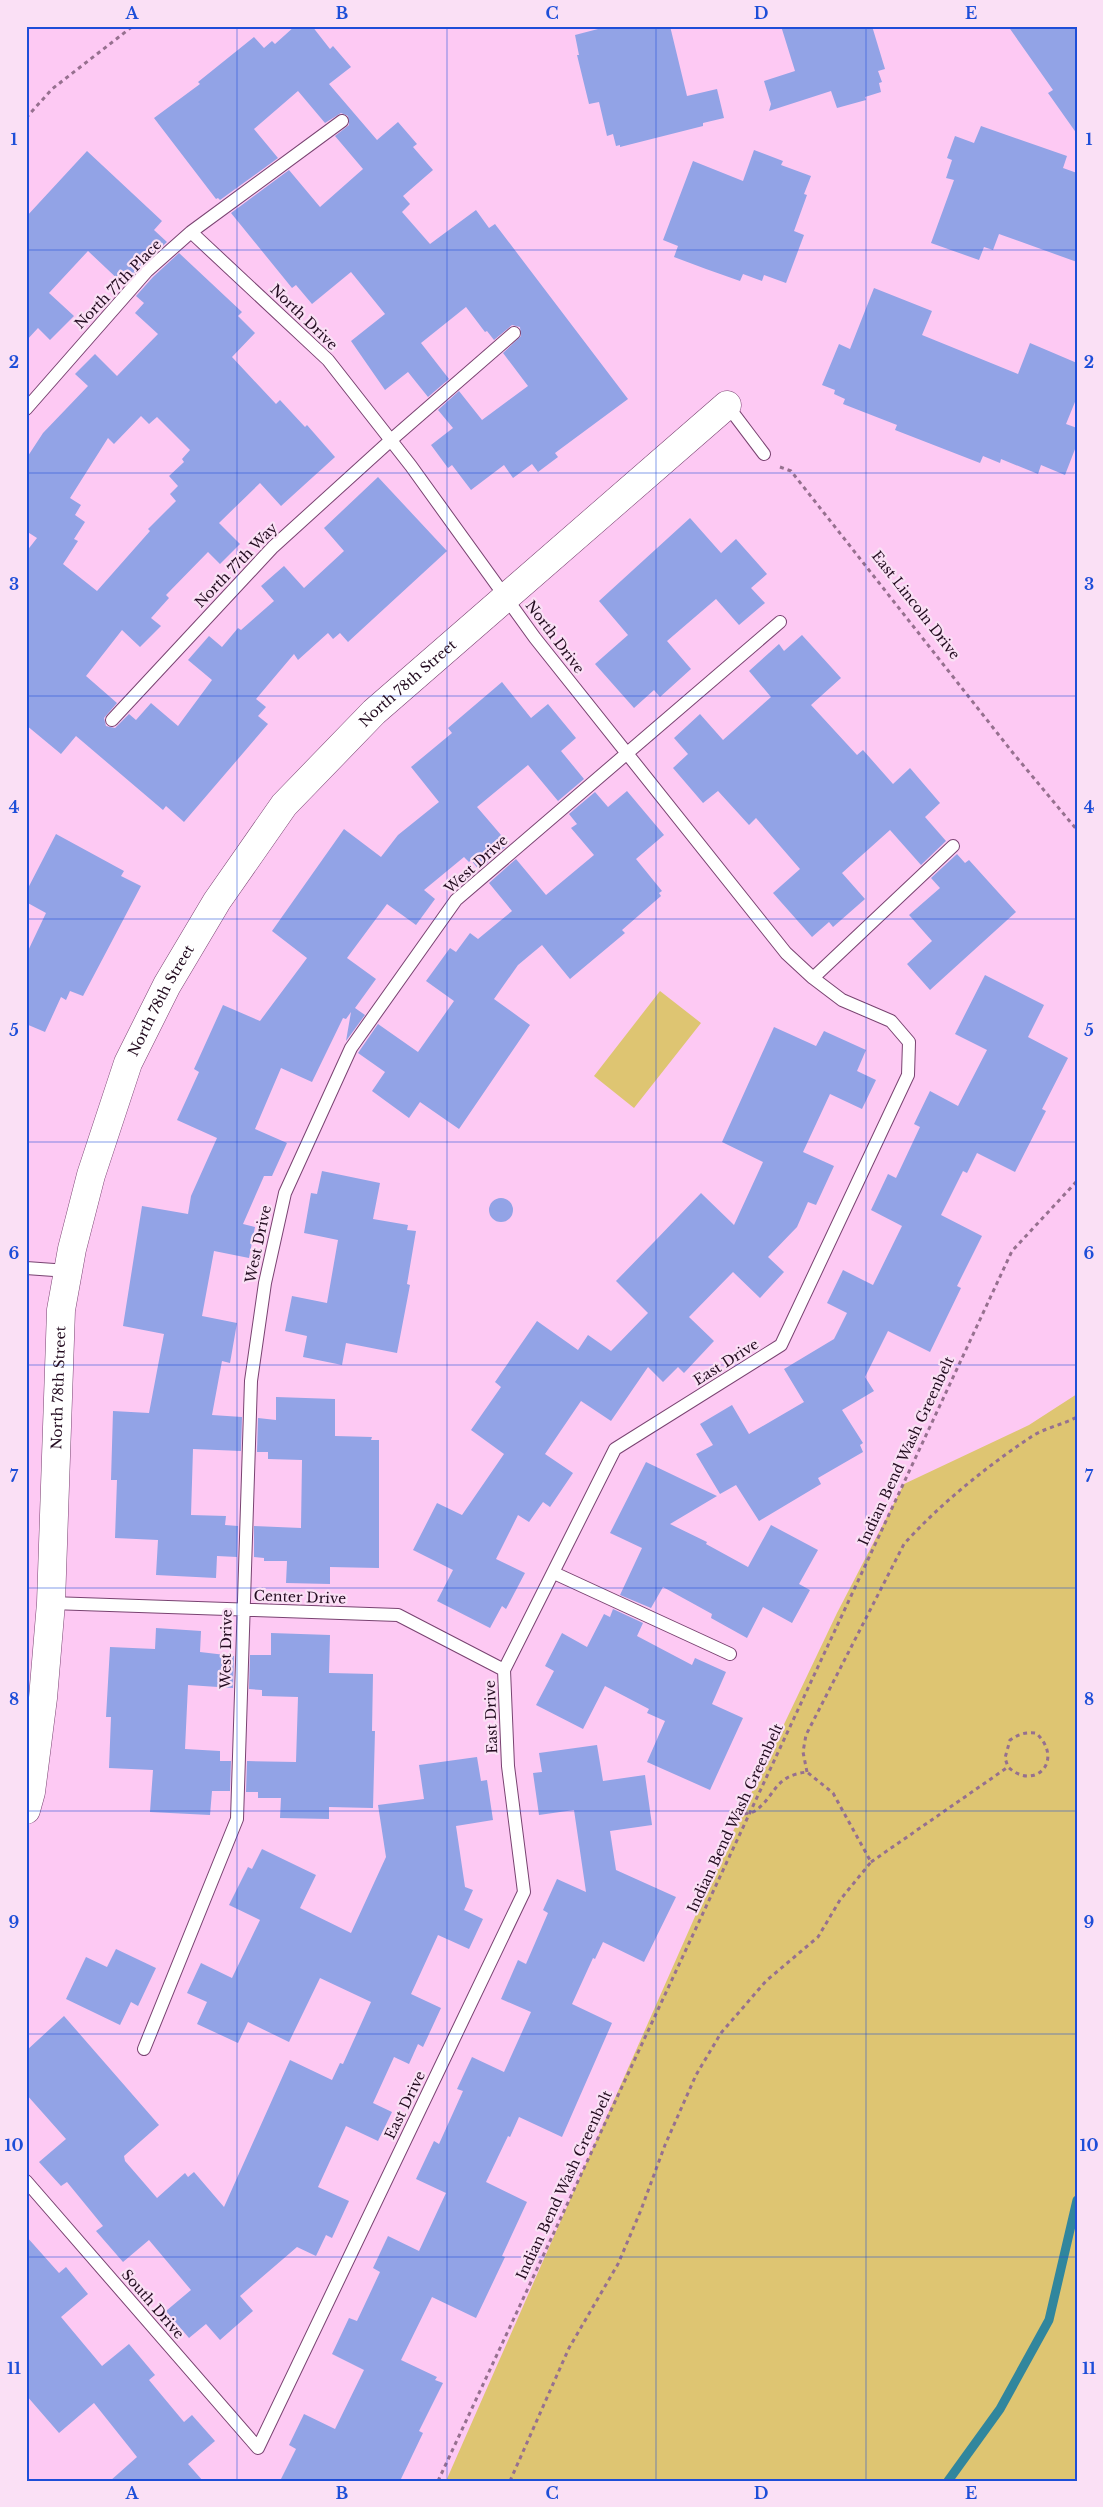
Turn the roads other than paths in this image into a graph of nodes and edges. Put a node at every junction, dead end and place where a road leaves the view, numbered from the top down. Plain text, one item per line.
1 (342, 121) dead end
2 (191, 232) junction
3 (514, 334) dead end
4 (727, 405) joint
5 (26, 409) edge
6 (391, 440) junction
7 (764, 454) road end
8 (506, 596) junction
9 (780, 622) dead end
10 (112, 720) dead end
11 (627, 753) junction
12 (953, 846) dead end
13 (813, 978) junction
14 (909, 1042) joint
15 (26, 1268) edge
16 (68, 1271) junction
17 (554, 1573) junction
18 (51, 1603) junction
19 (242, 1610) junction
20 (730, 1654) dead end
21 (504, 1670) junction
22 (26, 1810) edge
23 (144, 2049) dead end
24 (26, 2180) edge
25 (258, 2448) joint

1 - 2 lane, North 77th Place
2 - 5 lane, North 77th Place
2 - 6 lane, North Drive
3 - 6 lane, North 77th Way
4 - 7 lane
4 - 8 street, North 78th Street
6 - 8 lane, North Drive
6 - 10 lane, North 77th Way
8 - 11 lane, North Drive
8 - 16 street, North 78th Street
9 - 11 lane, West Drive
11 - 13 lane, North Drive
11 - 19 lane, West Drive
12 - 13 lane
13 - 14 lane, North Drive
14 - 17 lane, East Drive
15 - 16 lane
16 - 18 street, North 78th Street
17 - 20 lane
17 - 21 lane, East Drive
18 - 19 lane, Center Drive
18 - 22 street, North 78th Street
19 - 21 lane, Center Drive
19 - 23 lane, West Drive
21 - 25 lane, East Drive
24 - 25 lane, South Drive

